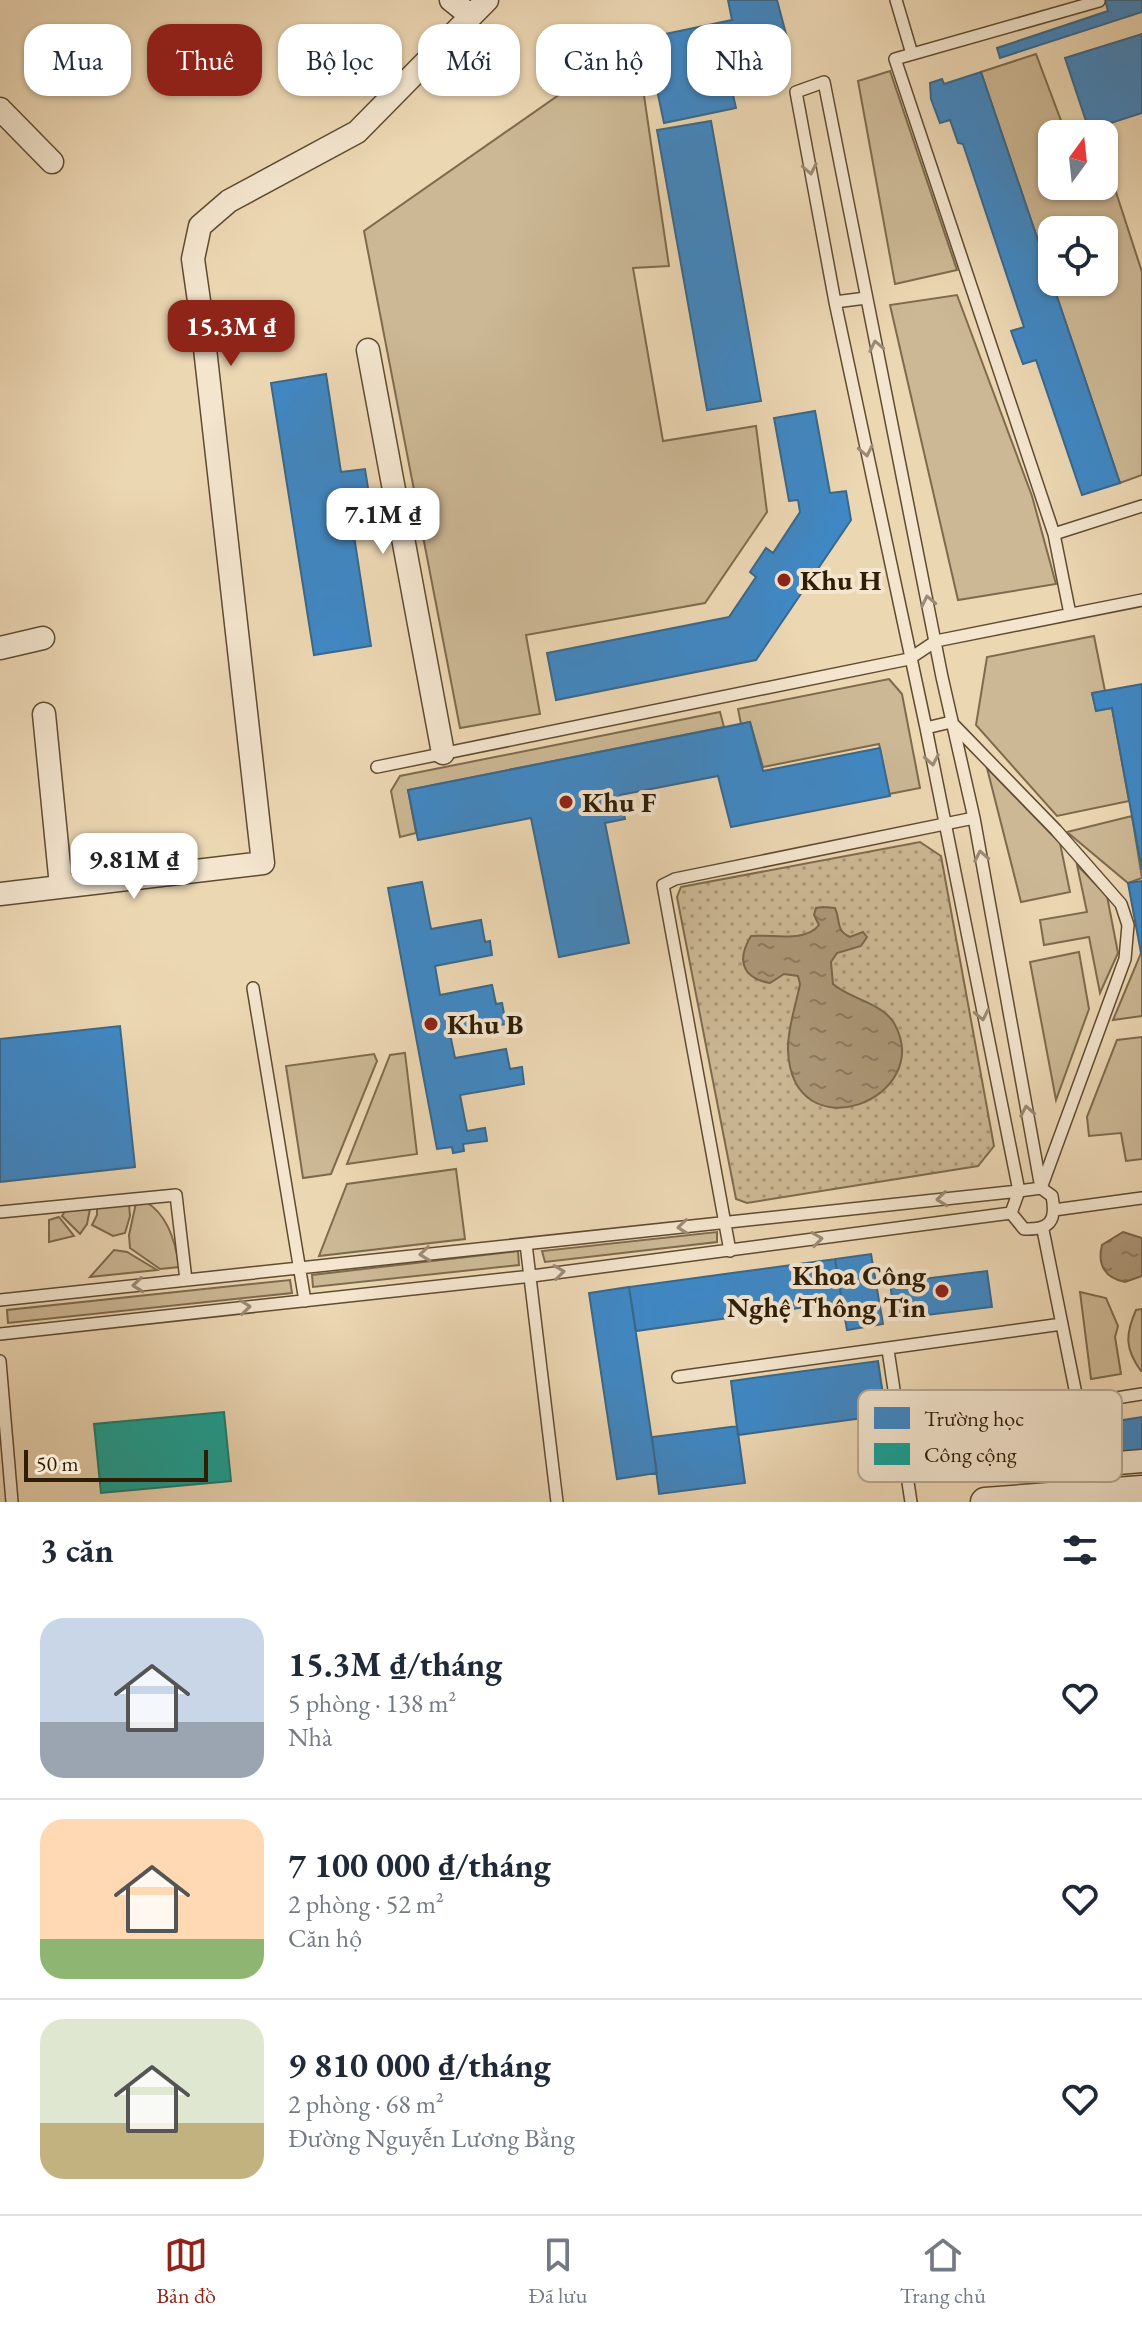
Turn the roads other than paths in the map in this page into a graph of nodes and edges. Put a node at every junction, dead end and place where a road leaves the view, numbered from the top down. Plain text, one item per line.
1 (451, 0) edge
2 (896, 0) edge
3 (1099, 1) edge
4 (479, 8) edge
5 (912, 54) junction
6 (0, 109) edge
7 (52, 162) dead end
8 (866, 298) junction
9 (835, 302) junction
10 (368, 350) dead end
11 (1142, 506) edge
12 (1054, 534) junction
13 (1142, 600) edge
14 (1070, 614) junction
15 (43, 638) dead end
16 (936, 641) junction
17 (0, 648) edge
18 (909, 659) junction
19 (44, 714) dead end
20 (951, 722) junction
21 (926, 728) junction
22 (443, 753) junction
23 (377, 767) dead end
24 (974, 818) junction
25 (944, 822) junction
26 (61, 886) junction
27 (0, 894) edge
28 (253, 988) dead end
29 (1041, 1188) junction
30 (1019, 1191) junction
31 (1142, 1198) edge
32 (1054, 1210) junction
33 (0, 1212) edge
34 (1011, 1213) junction
35 (726, 1222) junction
36 (1043, 1230) junction
37 (526, 1244) junction
38 (730, 1251) junction
39 (302, 1267) junction
40 (532, 1276) junction
41 (186, 1280) junction
42 (0, 1300) edge
43 (305, 1301) junction
44 (1062, 1324) junction
45 (0, 1334) edge
46 (888, 1350) junction
47 (0, 1361) edge
48 (678, 1377) dead end
49 (893, 1390) edge
50 (1075, 1390) edge
51 (1142, 1394) edge
52 (1122, 1397) edge
53 (1142, 1461) edge
54 (1122, 1463) edge
55 (5, 1474) edge
56 (908, 1482) edge
57 (1142, 1490) edge
58 (1094, 1497) edge
59 (12, 1502) edge
60 (557, 1502) edge
61 (911, 1502) edge
62 (985, 1502) edge

1 - 4 street
2 - 5 lane
3 - 5 lane
4 - 26 street
5 - 12 lane
6 - 7 street
8 - 9 lane
8 -> 9 lane
16 -> 8 lane
9 -> 18 lane
10 - 22 street
11 - 12 lane
12 - 14 lane
13 - 14 lane
14 - 16 lane
15 - 17 street
16 - 18 lane
16 - 20 lane
18 - 21 lane
18 - 22 lane
19 - 26 street
20 - 21 lane
20 - 24 lane
20 - 29 lane
21 -> 25 lane
22 - 23 lane
24 - 25 lane
29 -> 24 lane
25 -> 30 lane
25 - 35 lane
26 - 27 street
28 - 39 lane
29 - 30 lane
29 - 32 lane
30 - 34 lane
30 -> 35 lane
31 - 32 lane
32 - 36 lane
33 - 41 lane
34 - 36 lane
38 -> 34 lane
35 -> 37 lane
35 - 38 lane
36 - 44 lane
37 -> 39 lane
37 - 40 lane
40 -> 38 lane
39 - 41 lane
39 - 43 lane
40 - 43 lane
40 - 60 lane
41 -> 42 lane
45 -> 43 lane
44 - 46 lane
44 - 50 lane
46 - 48 lane
46 - 49 lane
47 - 55 lane
51 - 52 lane
53 - 54 street
55 - 59 lane
56 - 61 lane
57 - 58 street
58 - 62 street

